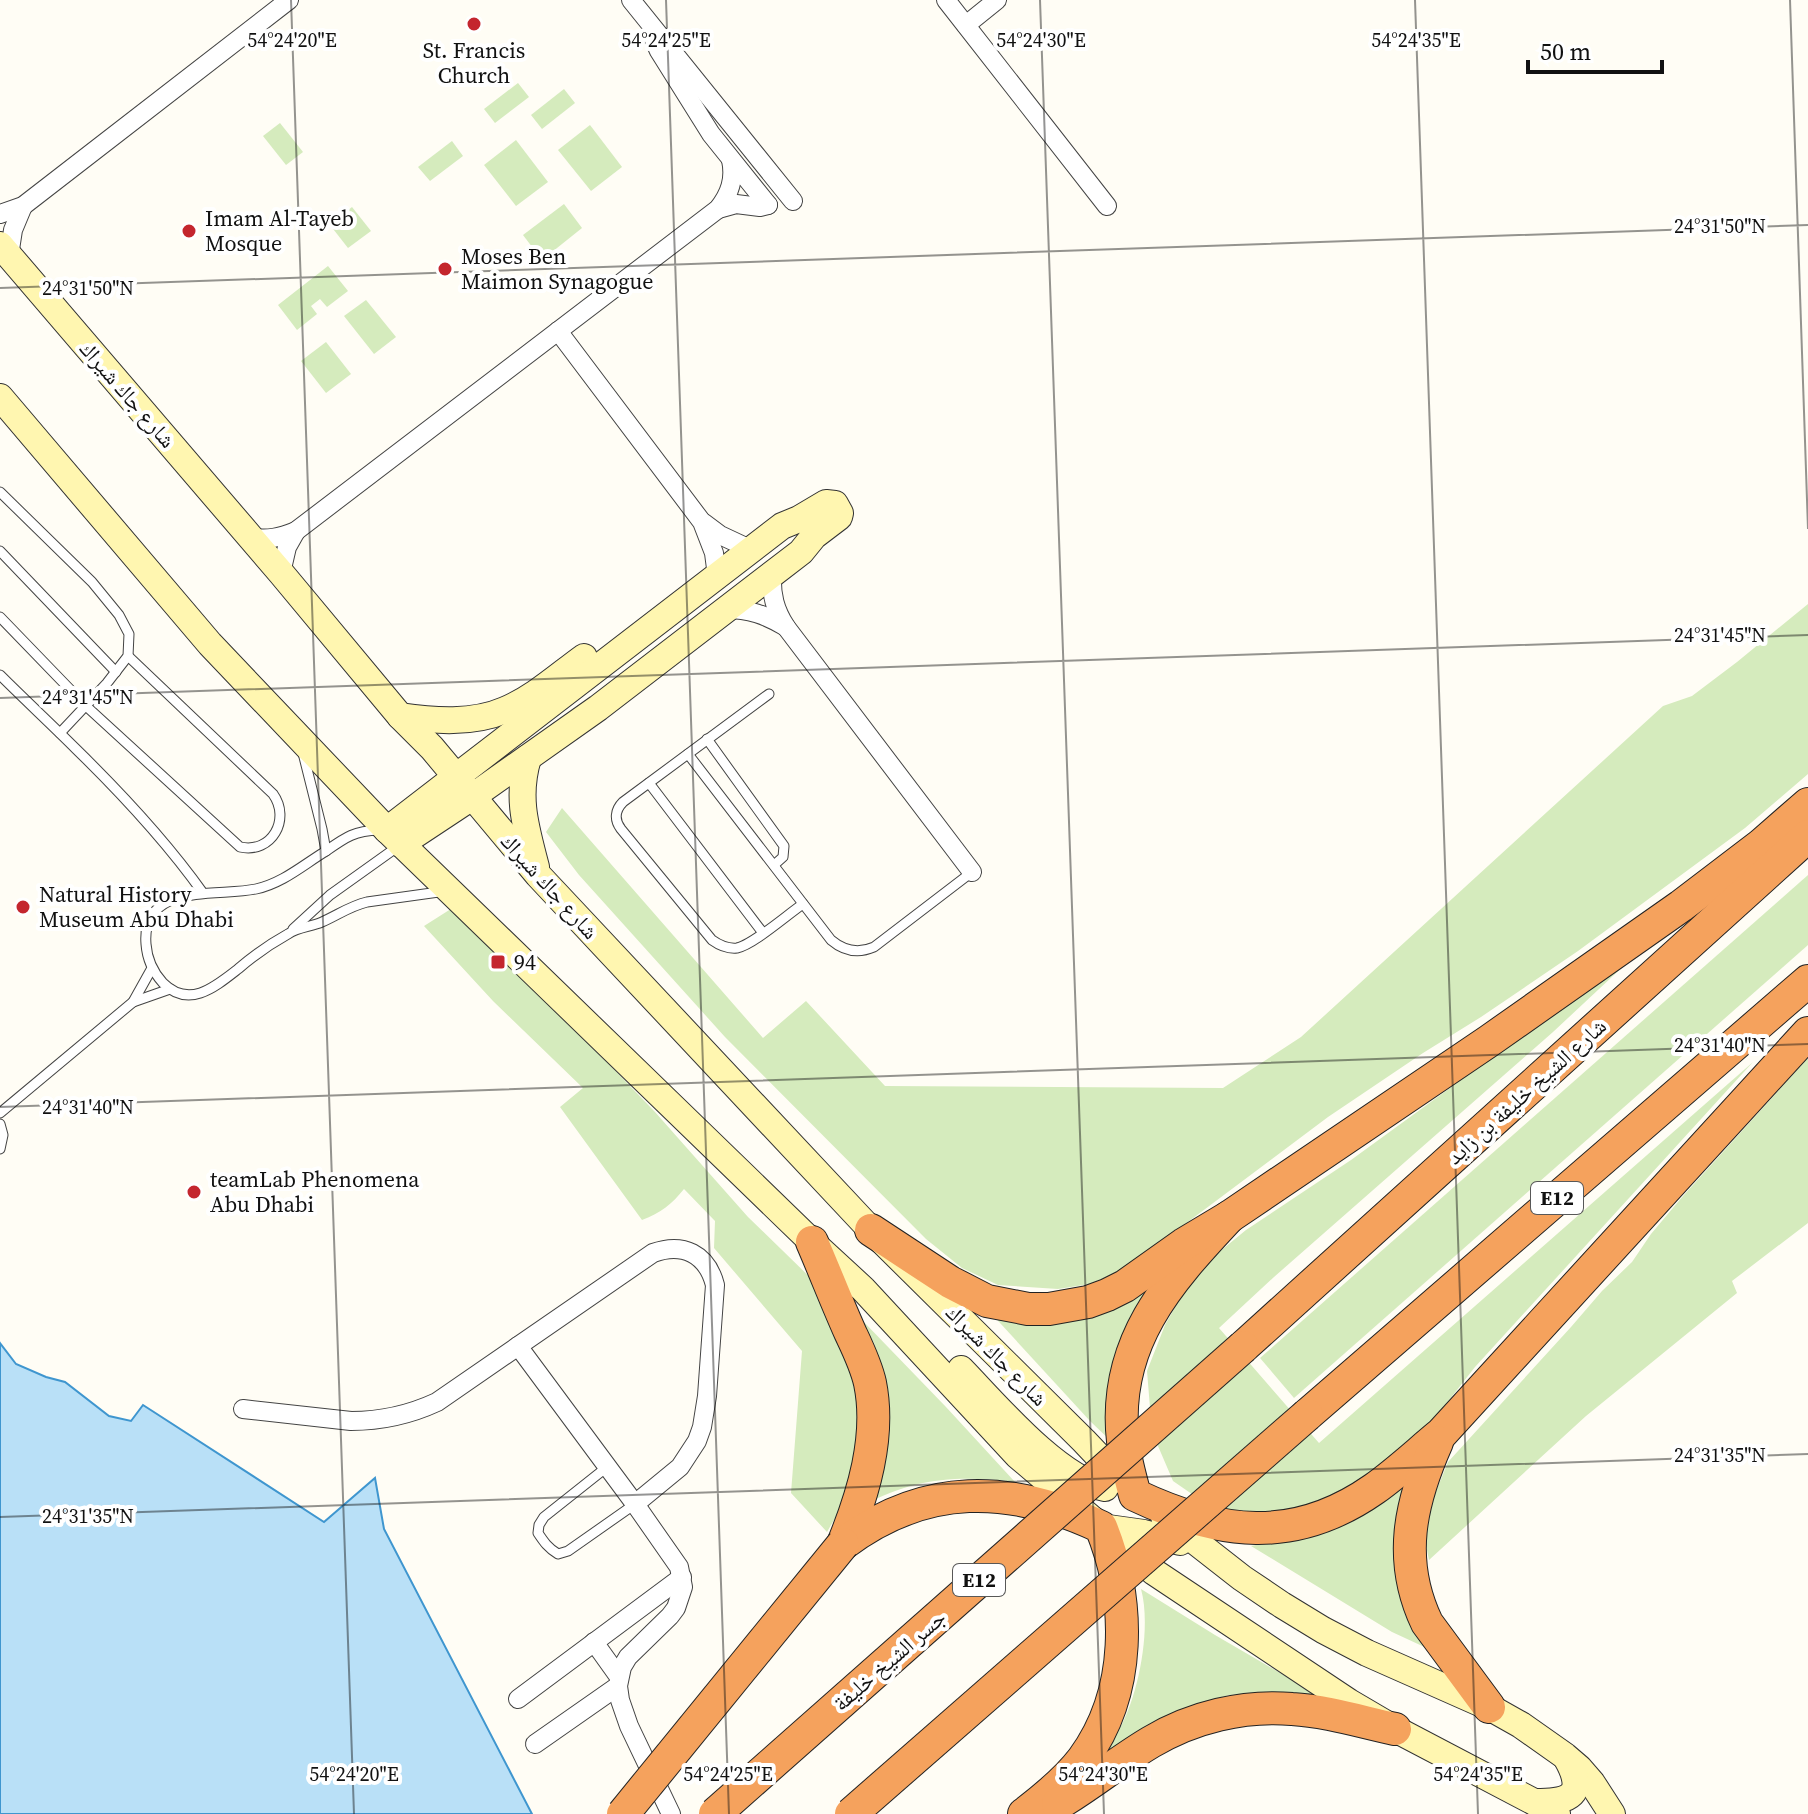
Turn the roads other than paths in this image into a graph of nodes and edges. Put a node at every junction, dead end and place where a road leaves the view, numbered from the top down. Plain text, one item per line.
1 (289, 0) edge
2 (631, 0) edge
3 (946, 0) edge
4 (997, 0) edge
5 (643, 16) junction
6 (966, 25) junction
7 (731, 160) junction
8 (793, 201) dead end
9 (23, 206) junction
10 (1107, 206) dead end
11 (718, 209) junction
12 (0, 214) edge
13 (4, 251) edge
14 (558, 331) junction
15 (0, 397) edge
16 (0, 492) edge
17 (702, 522) junction
18 (296, 531) junction
19 (250, 537) junction
20 (752, 550) junction
21 (0, 551) edge
22 (281, 573) junction
23 (772, 574) junction
24 (717, 576) junction
25 (726, 609) junction
26 (0, 617) edge
27 (654, 625) junction
28 (786, 627) junction
29 (128, 656) junction
30 (116, 672) junction
31 (0, 675) edge
32 (769, 694) dead end
33 (86, 706) junction
34 (400, 716) junction
35 (60, 733) junction
36 (300, 738) junction
37 (707, 739) junction
38 (688, 754) junction
39 (528, 758) junction
40 (649, 783) junction
41 (464, 787) junction
42 (1808, 804) edge
43 (1808, 836) edge
44 (394, 837) junction
45 (326, 851) junction
46 (774, 865) junction
47 (972, 872) joint
48 (538, 875) junction
49 (450, 891) junction
50 (203, 893) junction
51 (803, 904) junction
52 (290, 932) junction
53 (763, 933) junction
54 (152, 968) junction
55 (1808, 981) edge
56 (170, 989) junction
57 (133, 1002) junction
58 (1808, 1033) edge
59 (0, 1113) edge
60 (0, 1124) edge
61 (0, 1149) edge
62 (1229, 1217) junction
63 (871, 1230) junction
64 (812, 1242) junction
65 (863, 1289) junction
66 (518, 1346) junction
67 (1243, 1347) joint
68 (243, 1409) dead end
69 (1441, 1434) junction
70 (1084, 1441) junction
71 (607, 1467) junction
72 (1094, 1486) junction
73 (1135, 1495) junction
74 (635, 1504) junction
75 (1101, 1527) junction
76 (1144, 1533) junction
77 (843, 1544) junction
78 (1203, 1548) junction
79 (1154, 1572) junction
80 (682, 1577) junction
81 (594, 1642) junction
82 (618, 1681) junction
83 (518, 1699) dead end
84 (1489, 1707) junction
85 (1395, 1729) junction
86 (535, 1744) dead end
87 (1565, 1756) junction
88 (1085, 1771) junction
89 (1546, 1808) edge
90 (623, 1814) edge
91 (671, 1814) edge
92 (715, 1814) edge
93 (851, 1814) edge
94 (1024, 1814) edge
95 (1037, 1814) edge
96 (1612, 1814) edge

1 - 9 street
2 - 5 street
3 - 6 street
4 - 6 street
5 - 7 street
5 - 8 street
6 - 10 street
7 - 11 street
7 - 11 street
9 - 12 street
9 - 13 street
11 - 14 street
13 - 19 street, شارع جاك شيراك
14 - 17 street
14 - 18 street
15 - 36 street
16 - 29 lane
17 - 20 street
17 - 24 street
18 - 19 street
18 - 22 street
19 - 22 street, شارع جاك شيراك
20 - 23 street
20 - 24 street
21 - 30 lane
22 - 34 street, شارع جاك شيراك
23 - 25 street
23 - 28 street
24 - 27 street
25 - 28 street
25 - 39 street
26 - 33 lane
27 - 34 street
27 - 41 street
28 - 47 street
29 - 30 lane
29 - 33 lane
30 - 33 lane
31 - 35 lane
32 - 37 lane
33 - 35 lane
34 - 41 street, شارع جاك شيراك
35 - 50 lane
36 - 44 street
36 - 45 lane
37 - 38 lane
37 - 46 lane
38 - 40 lane
38 - 46 lane
39 - 41 street
39 - 48 street
40 - 53 lane
40 - 53 lane
41 - 44 street
41 - 48 street, شارع جاك شيراك
42 - 62 highway
43 - 67 highway, شارع الشيخ خليفة بن زايد / E12
44 - 45 lane
44 - 49 street
44 - 52 lane
45 - 50 lane
46 - 51 lane
47 - 51 lane
48 - 63 street, شارع جاك شيراك
49 - 52 lane
49 - 64 street
50 - 54 lane
51 - 53 lane
52 - 56 lane
54 - 56 lane
54 - 57 lane
55 - 93 highway, E12, bridge
56 - 57 lane
57 - 59 lane
58 - 69 highway
60 - 61 lane
62 - 63 highway
62 - 73 highway
63 - 70 street, شارع جاك شيراك
64 - 65 street
64 - 77 highway
65 - 72 street
65 - 75 street
66 - 68 street
66 - 71 street
66 - 74 street
67 - 92 highway, جسر الشيخ خليفة / E12, bridge
69 - 73 highway
69 - 84 highway
70 - 72 street
70 - 73 street, شارع جاك شيراك
71 - 74 street
71 - 74 lane
72 - 73 street
72 - 75 street
73 - 76 street
73 - 78 street, شارع جاك شيراك
74 - 80 street
75 - 76 street
75 - 77 highway
75 - 79 street
75 - 88 highway
76 - 78 street
76 - 79 street
77 - 90 highway, bridge
78 - 84 street, شارع جاك شيراك
79 - 85 street
80 - 81 street
80 - 82 street
81 - 82 street
81 - 83 street
82 - 86 street
82 - 91 street
84 - 87 street, شارع جاك شيراك
85 - 88 highway
85 - 89 street
87 - 89 street
87 - 96 street, شارع جاك شيراك
88 - 94 highway
88 - 95 highway

